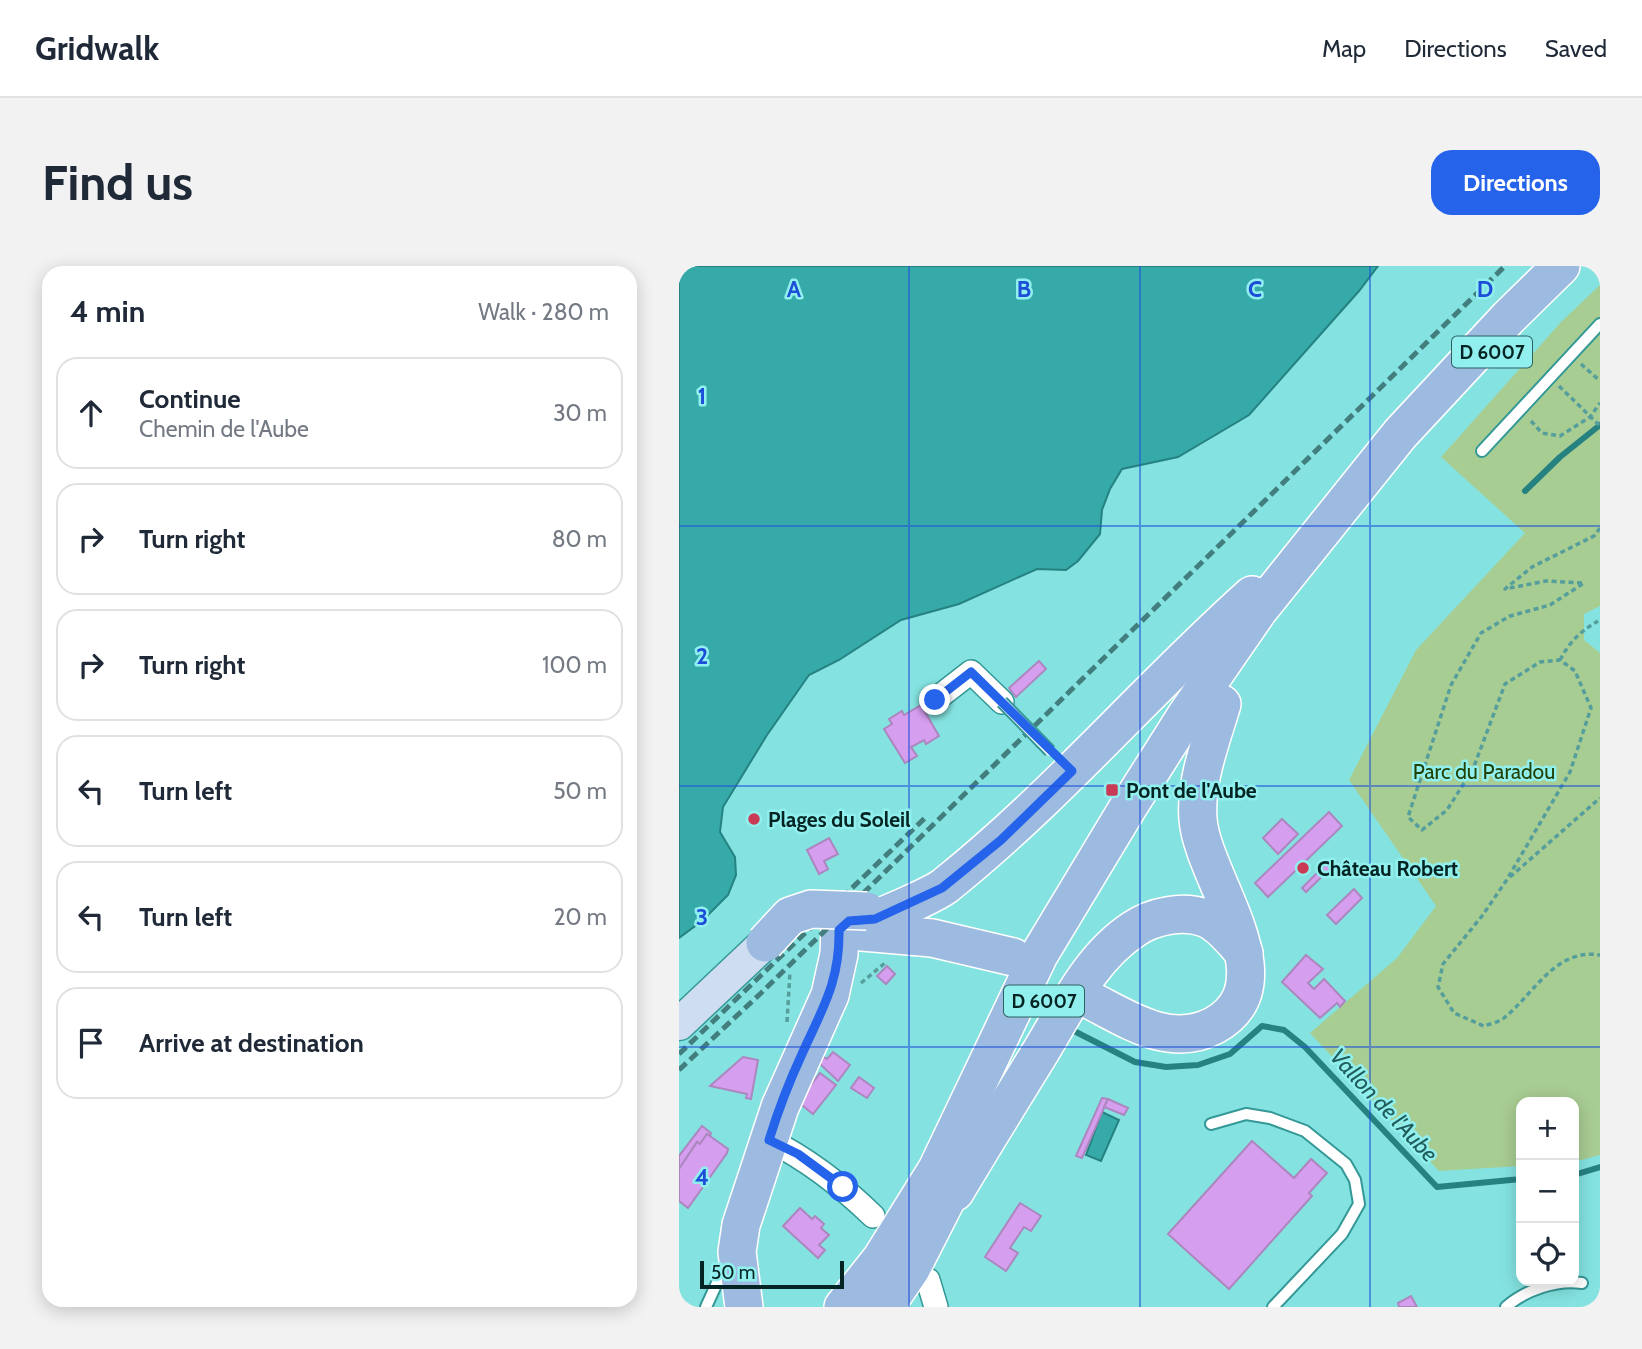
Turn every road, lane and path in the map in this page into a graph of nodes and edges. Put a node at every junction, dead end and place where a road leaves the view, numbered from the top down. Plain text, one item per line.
1 (1561, 266) edge
2 (1576, 266) edge
3 (1600, 324) edge
4 (1570, 355) junction
5 (1549, 377) junction
6 (1600, 382) edge
7 (1600, 403) edge
8 (1519, 410) junction
9 (1590, 417) junction
10 (1600, 426) edge
11 (1406, 437) junction
12 (1482, 451) dead end
13 (1600, 528) edge
14 (1313, 541) junction
15 (1598, 621) dead end
16 (1560, 660) junction
17 (935, 700) dead end
18 (1002, 702) joint
19 (1221, 704) junction
20 (1061, 761) junction
21 (1600, 798) edge
22 (1506, 881) junction
23 (866, 920) junction
24 (765, 943) joint
25 (1244, 953) junction
26 (1600, 955) edge
27 (892, 957) dead end
28 (833, 983) junction
29 (1090, 1000) tunnel mouth
30 (679, 1024) edge
31 (1212, 1124) dead end
32 (769, 1140) junction
33 (873, 1216) dead end
34 (936, 1223) junction
35 (737, 1252) junction
36 (927, 1280) dead end
37 (1583, 1283) dead end
38 (706, 1307) edge
39 (744, 1307) edge
40 (843, 1307) edge
41 (885, 1307) edge
42 (936, 1307) edge
43 (1273, 1307) edge
44 (1506, 1307) edge

1 - 11 main road, D 6007
2 - 11 main road, D 6007
3 - 4 lane
4 - 5 lane
4 - 6 path
5 - 8 lane
5 - 9 path
7 - 9 path
8 - 9 path
8 - 12 lane
9 - 10 path
11 - 14 main road, D 6007
11 - 19 main road, D 6007
13 - 16 path
14 - 20 main road
14 - 40 main road, D 6007
15 - 16 path
16 - 22 path
17 - 18 street
18 - 20 lane, bridge
19 - 25 main road
19 - 34 main road, D 6007
20 - 23 main road
21 - 22 path
22 - 26 path
23 - 24 main road
23 - 28 main road
24 - 30 main road
25 - 29 main road
25 - 34 main road
27 - 28 path
28 - 32 main road
31 - 43 lane
32 - 33 street
32 - 35 main road
34 - 41 main road, D 6007
35 - 38 lane
35 - 39 main road
36 - 42 street
37 - 44 lane

